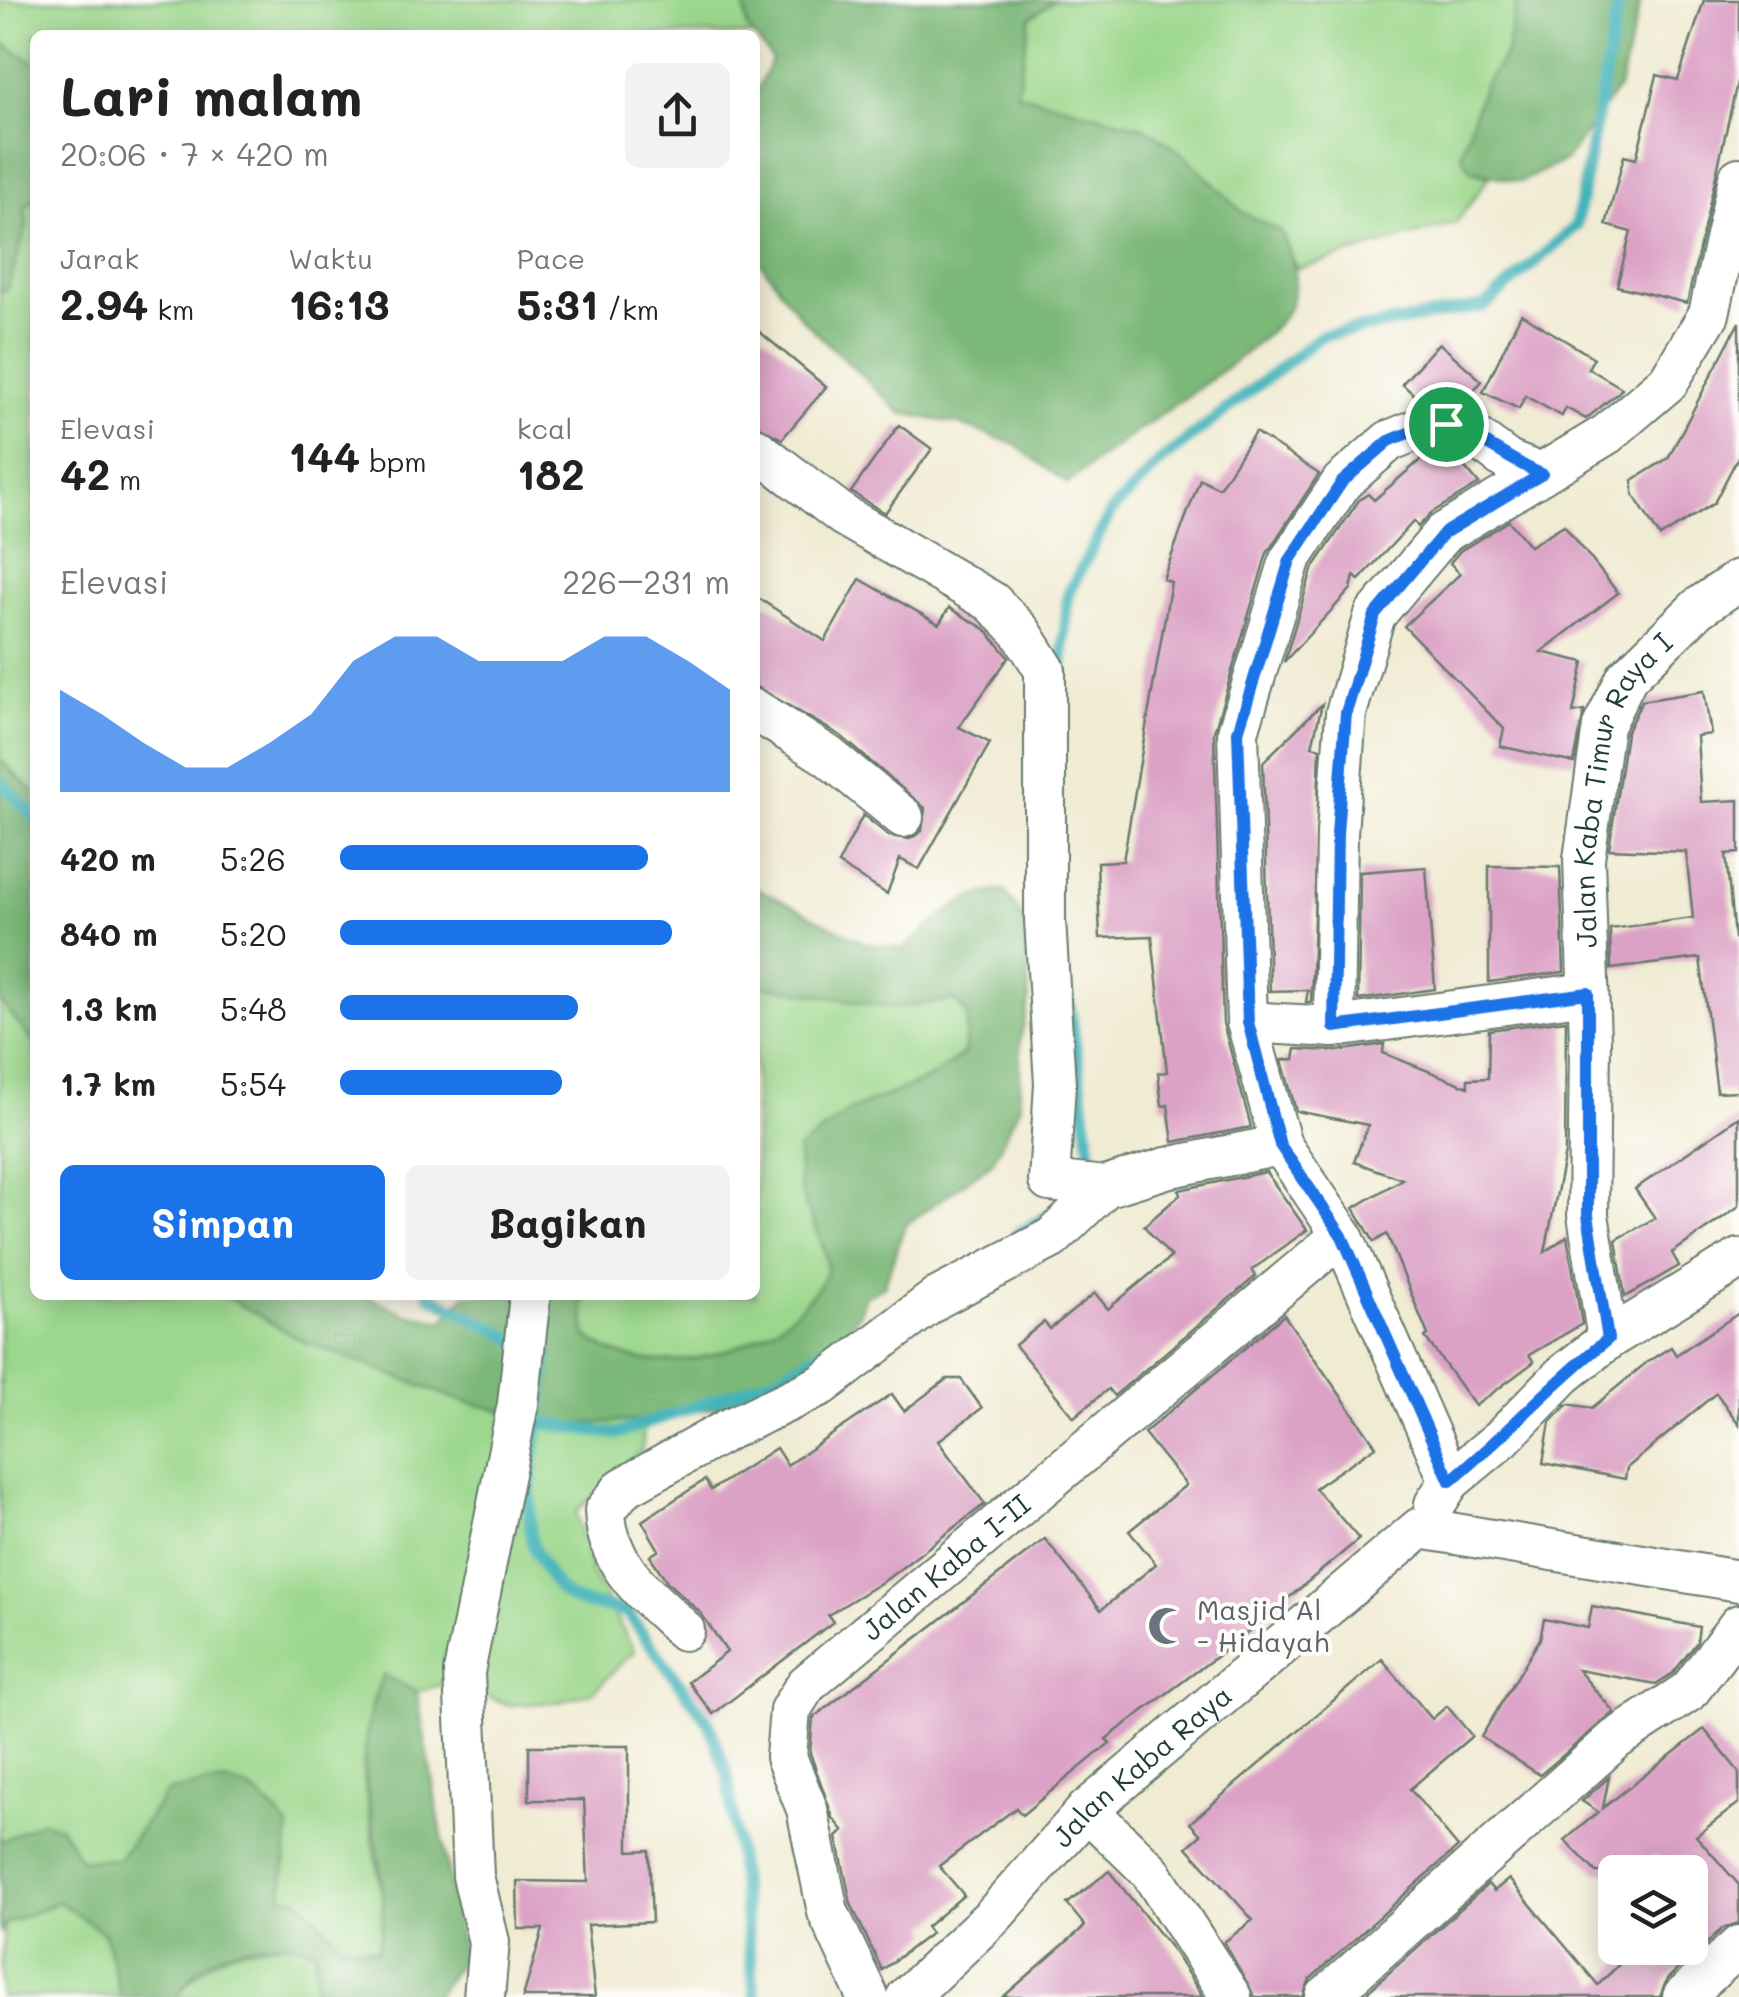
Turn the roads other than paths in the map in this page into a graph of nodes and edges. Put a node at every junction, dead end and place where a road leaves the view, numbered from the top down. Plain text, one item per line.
1 (1739, 178) edge
2 (760, 452) edge
3 (1542, 474) junction
4 (1739, 580) edge
5 (760, 713) edge
6 (903, 817) dead end
7 (1588, 993) junction
8 (1248, 1022) junction
9 (1334, 1027) junction
10 (1280, 1145) junction
11 (1090, 1185) junction
12 (1342, 1236) junction
13 (1739, 1259) edge
14 (529, 1300) edge
15 (1608, 1339) junction
16 (1450, 1481) junction
17 (1420, 1528) junction
18 (1739, 1581) edge
19 (1739, 1626) edge
20 (684, 1630) dead end
21 (1087, 1810) junction
22 (1739, 1946) edge
23 (484, 1997) edge
24 (868, 1997) edge
25 (906, 1997) edge
26 (1231, 1997) edge
27 (1326, 1997) edge
28 (1684, 1997) edge

1 - 3 street
2 - 11 street
3 - 8 street
3 - 9 street
4 - 7 street, Jalan Kaba Timur Raya I
5 - 6 street
7 - 9 street
7 - 15 street, Jalan Kaba Timur Raya I
8 - 9 street
8 - 10 street
10 - 11 street
10 - 12 street
11 - 20 street
12 - 16 street
12 - 24 street, Jalan Kaba I-II
13 - 15 street, Jalan Kaba Raya
14 - 23 street
15 - 16 street, Jalan Kaba Raya
16 - 17 street, Jalan Kaba Raya
17 - 18 street
17 - 21 street, Jalan Kaba Raya
19 - 27 street
21 - 25 street, Jalan Kaba Raya
21 - 26 street
22 - 28 street

